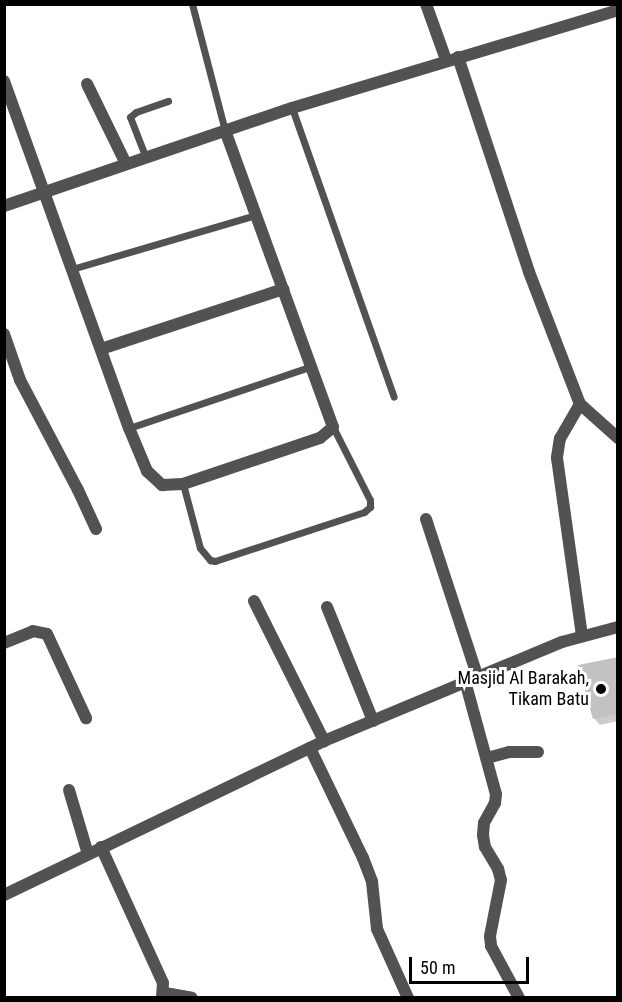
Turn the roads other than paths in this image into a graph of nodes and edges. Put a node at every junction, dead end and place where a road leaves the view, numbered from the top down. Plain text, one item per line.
1 (192, 4) edge
2 (426, 4) edge
3 (618, 10) edge
4 (452, 59) junction
5 (4, 81) edge
6 (87, 84) dead end
7 (168, 101) dead end
8 (292, 108) junction
9 (225, 131) junction
10 (146, 158) junction
11 (126, 164) junction
12 (44, 191) junction
13 (4, 206) edge
14 (256, 215) junction
15 (72, 269) junction
16 (283, 289) junction
17 (4, 334) edge
18 (101, 349) junction
19 (312, 366) junction
20 (394, 397) dead end
21 (580, 404) junction
22 (333, 427) junction
23 (129, 428) junction
24 (618, 438) edge
25 (183, 484) junction
26 (426, 519) dead end
27 (96, 530) dead end
28 (254, 601) dead end
29 (327, 606) dead end
30 (618, 627) edge
31 (582, 635) junction
32 (4, 643) edge
33 (477, 675) junction
34 (465, 681) junction
35 (86, 718) dead end
36 (373, 721) junction
37 (324, 741) junction
38 (310, 748) junction
39 (538, 752) dead end
40 (487, 758) junction
41 (69, 790) dead end
42 (101, 847) junction
43 (88, 854) junction
44 (4, 895) edge
45 (164, 995) edge
46 (192, 998) edge
47 (408, 998) edge
48 (519, 998) edge

1 - 9 lane
2 - 4 street
3 - 4 street
4 - 8 street
4 - 21 street
5 - 12 street
6 - 11 street
7 - 10 lane
8 - 9 street
8 - 20 lane
9 - 10 street
9 - 14 street
10 - 11 street
11 - 12 street
12 - 13 street
12 - 15 street
14 - 15 lane
14 - 16 street
15 - 18 street
16 - 18 street
16 - 19 street
17 - 27 street
18 - 23 street
19 - 22 street
19 - 23 lane
21 - 24 street
21 - 31 street
22 - 25 street
22 - 25 lane
23 - 25 street
26 - 33 street
28 - 37 street
29 - 36 street
30 - 31 street
31 - 33 street
32 - 35 street
33 - 34 street
34 - 36 street
34 - 40 street
36 - 37 street
37 - 38 street
38 - 42 street
38 - 47 street
39 - 40 street
40 - 48 street
41 - 43 street
42 - 43 street
42 - 45 street
43 - 44 street
45 - 46 street

